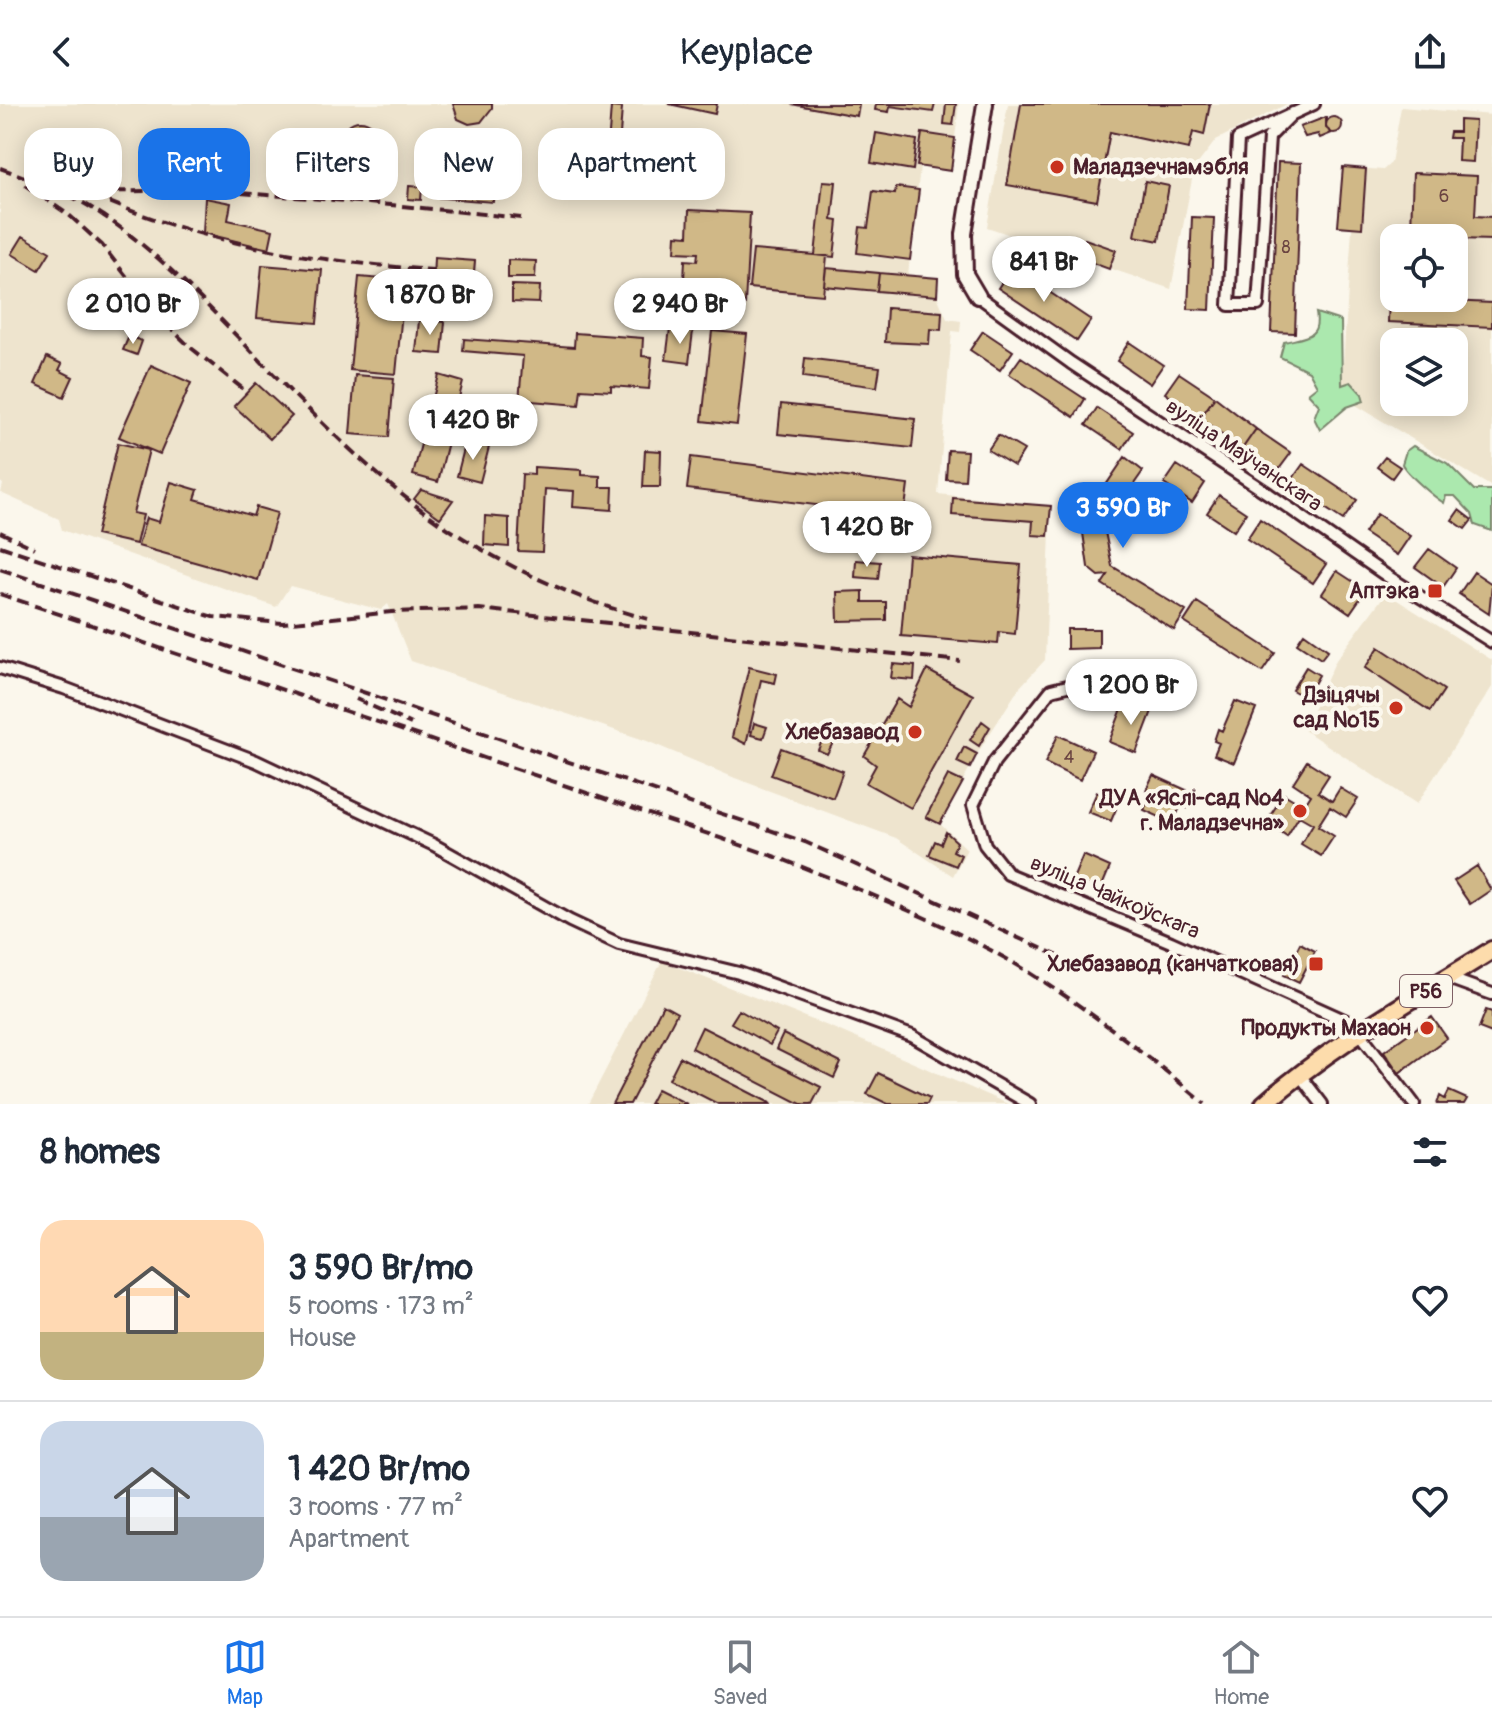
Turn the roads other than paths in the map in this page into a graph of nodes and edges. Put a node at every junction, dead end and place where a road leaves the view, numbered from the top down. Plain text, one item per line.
1 (985, 104) edge
2 (1314, 104) edge
3 (1293, 113) junction
4 (978, 296) joint
5 (1492, 642) edge
6 (1145, 667) dead end
7 (0, 668) edge
8 (1492, 950) edge
9 (1448, 978) junction
10 (1492, 994) edge
11 (1360, 1031) junction
12 (1299, 1074) junction
13 (1030, 1104) edge
14 (1264, 1104) edge
15 (1322, 1104) edge
16 (1414, 1104) edge

1 - 4 street
2 - 3 street
3 - 3 street
4 - 5 street, вуліца Маўчанскага
6 - 11 street, вуліца Чайкоўскага
7 - 13 street
8 - 9 main road, Р56
9 - 10 street
9 - 11 main road, Р56
11 - 12 main road, Р56
11 - 16 street
12 - 14 main road, Р56
12 - 15 street

